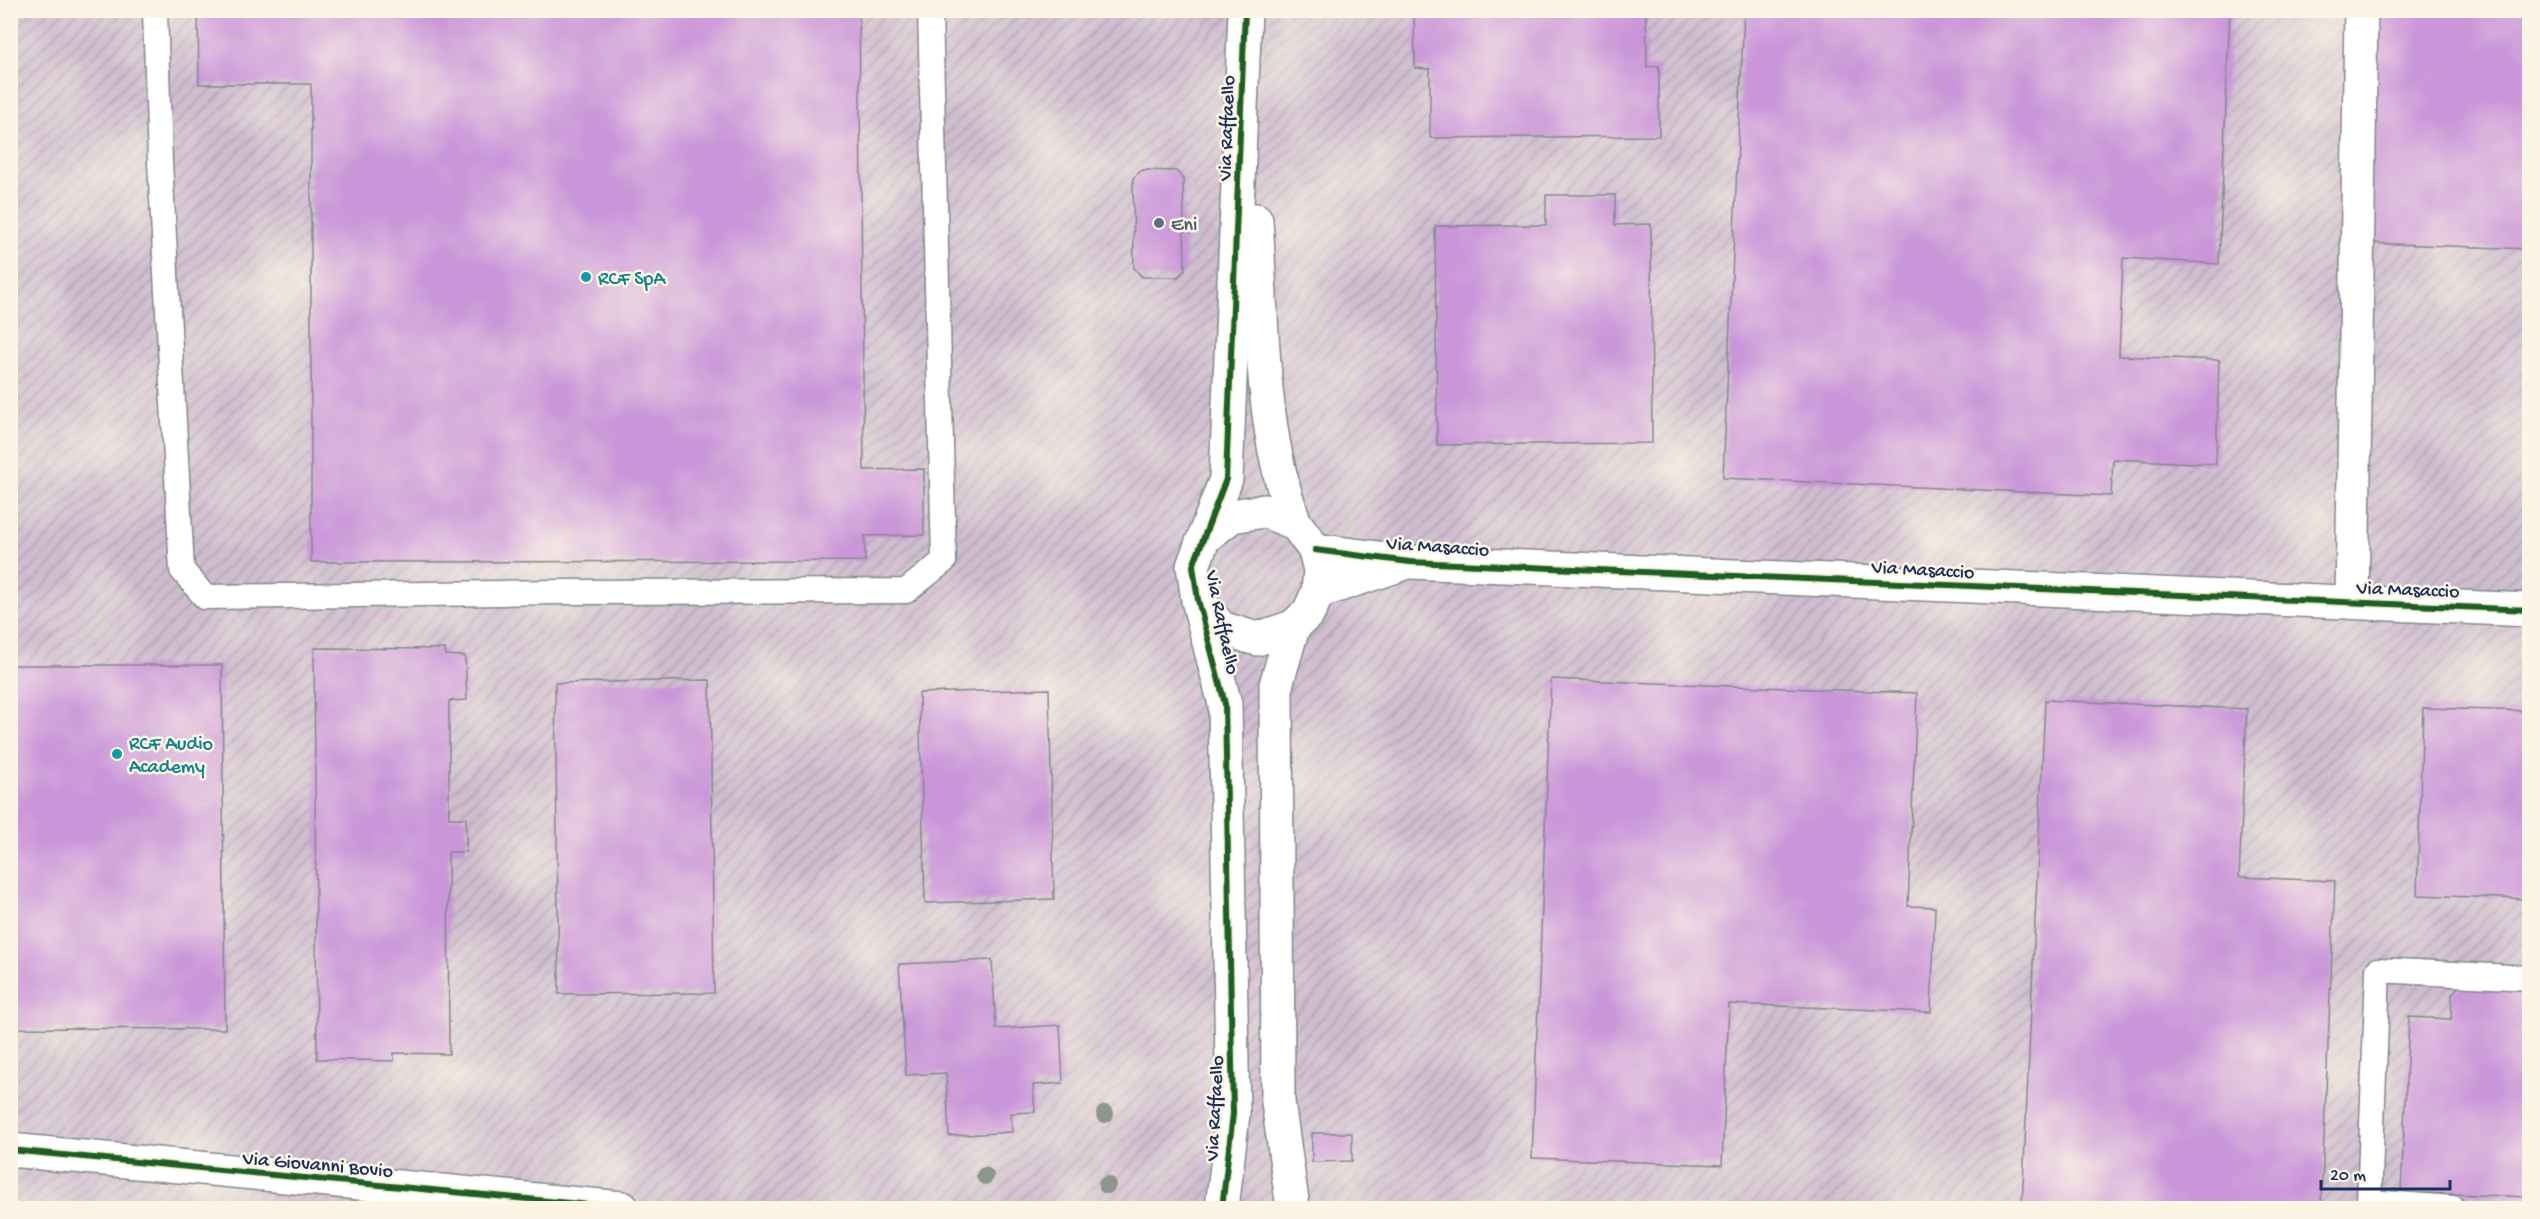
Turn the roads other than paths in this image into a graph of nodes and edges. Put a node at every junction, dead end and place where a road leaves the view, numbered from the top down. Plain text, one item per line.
1 (155, 10) edge
2 (930, 10) edge
3 (1245, 10) edge
4 (2361, 10) edge
5 (1245, 47) junction
6 (1295, 523) junction
7 (1206, 536) junction
8 (1316, 549) junction
9 (1410, 562) junction
10 (1318, 592) junction
11 (1198, 600) junction
12 (2352, 602) junction
13 (2529, 610) edge
14 (1293, 627) junction
15 (2529, 978) edge
16 (10, 1150) edge
17 (622, 1209) edge
18 (1222, 1209) edge
19 (1293, 1209) edge
20 (2453, 1209) edge

1 - 2 lane
3 - 5 street
4 - 12 street
5 - 6 street, Via Raffaello
5 - 7 street, Via Raffaello
6 - 7 street, Via Raffaello
6 - 8 street, Via Raffaello
7 - 11 street, Via Raffaello
8 - 9 street, Via Masaccio
8 - 10 street
9 - 10 street, Via Masaccio
9 - 12 street, Via Masaccio
10 - 14 street
11 - 14 street, Via Raffaello
11 - 18 street, Via Raffaello
12 - 13 street, Via Masaccio
14 - 19 street
15 - 20 lane
16 - 17 street, Via Giovanni Bovio

